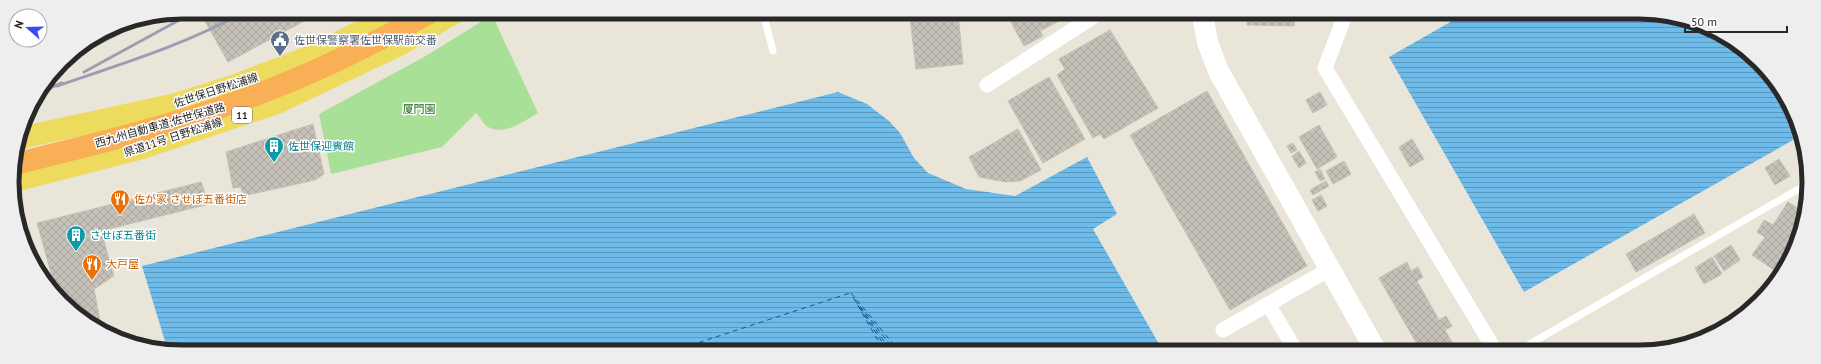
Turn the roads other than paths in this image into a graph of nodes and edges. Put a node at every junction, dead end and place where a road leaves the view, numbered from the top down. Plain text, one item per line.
1 (387, 19) edge
2 (419, 19) edge
3 (444, 19) edge
4 (765, 19) edge
5 (1090, 19) edge
6 (1203, 19) edge
7 (1344, 19) edge
8 (773, 51) dead end
9 (987, 85) dead end
10 (26, 137) edge
11 (20, 163) edge
12 (19, 180) edge
13 (1802, 187) edge
14 (1330, 269) junction
15 (1268, 304) junction
16 (1223, 330) dead end
17 (1292, 345) edge
18 (1373, 345) edge
19 (1492, 345) edge
20 (1528, 345) edge

1 - 10 main road, 佐世保日野松浦線
2 - 11 highway, 西九州自動車道;佐世保道路
3 - 12 main road, 県道11号 日野松浦線 / 11
4 - 8 lane
5 - 9 street
6 - 14 street
7 - 19 street
13 - 20 lane
14 - 15 street
14 - 18 street
15 - 16 street
15 - 17 street

